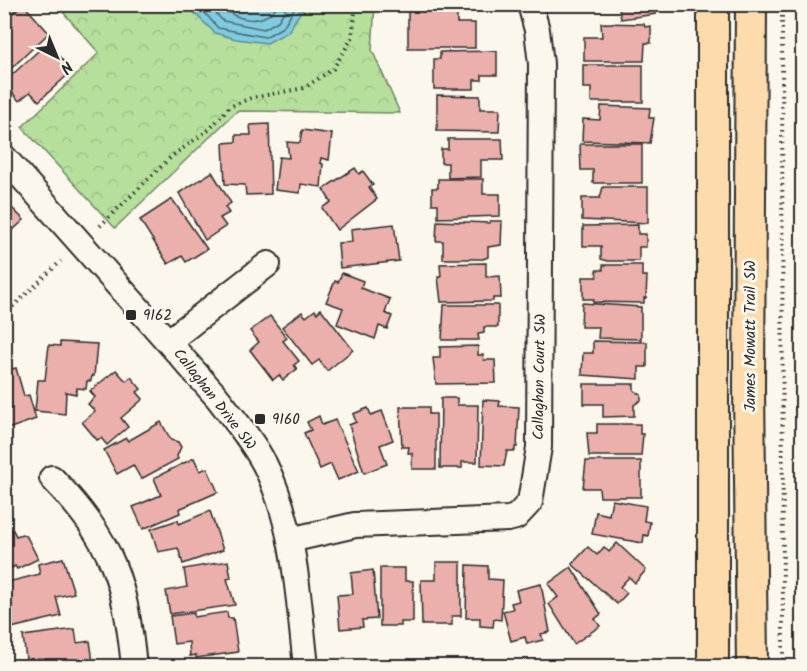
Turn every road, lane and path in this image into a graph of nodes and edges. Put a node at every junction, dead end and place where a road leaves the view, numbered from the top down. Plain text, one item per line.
1 (356, 4) edge
2 (530, 4) edge
3 (713, 4) edge
4 (752, 4) edge
5 (782, 4) edge
6 (4, 157) edge
7 (100, 226) dead end
8 (61, 261) dead end
9 (268, 264) dead end
10 (4, 315) edge
11 (169, 341) junction
12 (52, 478) dead end
13 (290, 540) junction
14 (134, 666) edge
15 (306, 666) edge
16 (713, 666) edge
17 (752, 666) edge
18 (783, 666) edge

1 - 7 path
2 - 13 street, Callaghan Court SW
3 - 16 main road
4 - 17 main road, James Mowatt Trail SW
5 - 18 path
6 - 11 street, Callaghan Drive SW
8 - 10 path
9 - 11 street, Callaghan Drive SW
11 - 13 street, Callaghan Drive SW
12 - 14 street
13 - 15 street, Callaghan Drive SW

